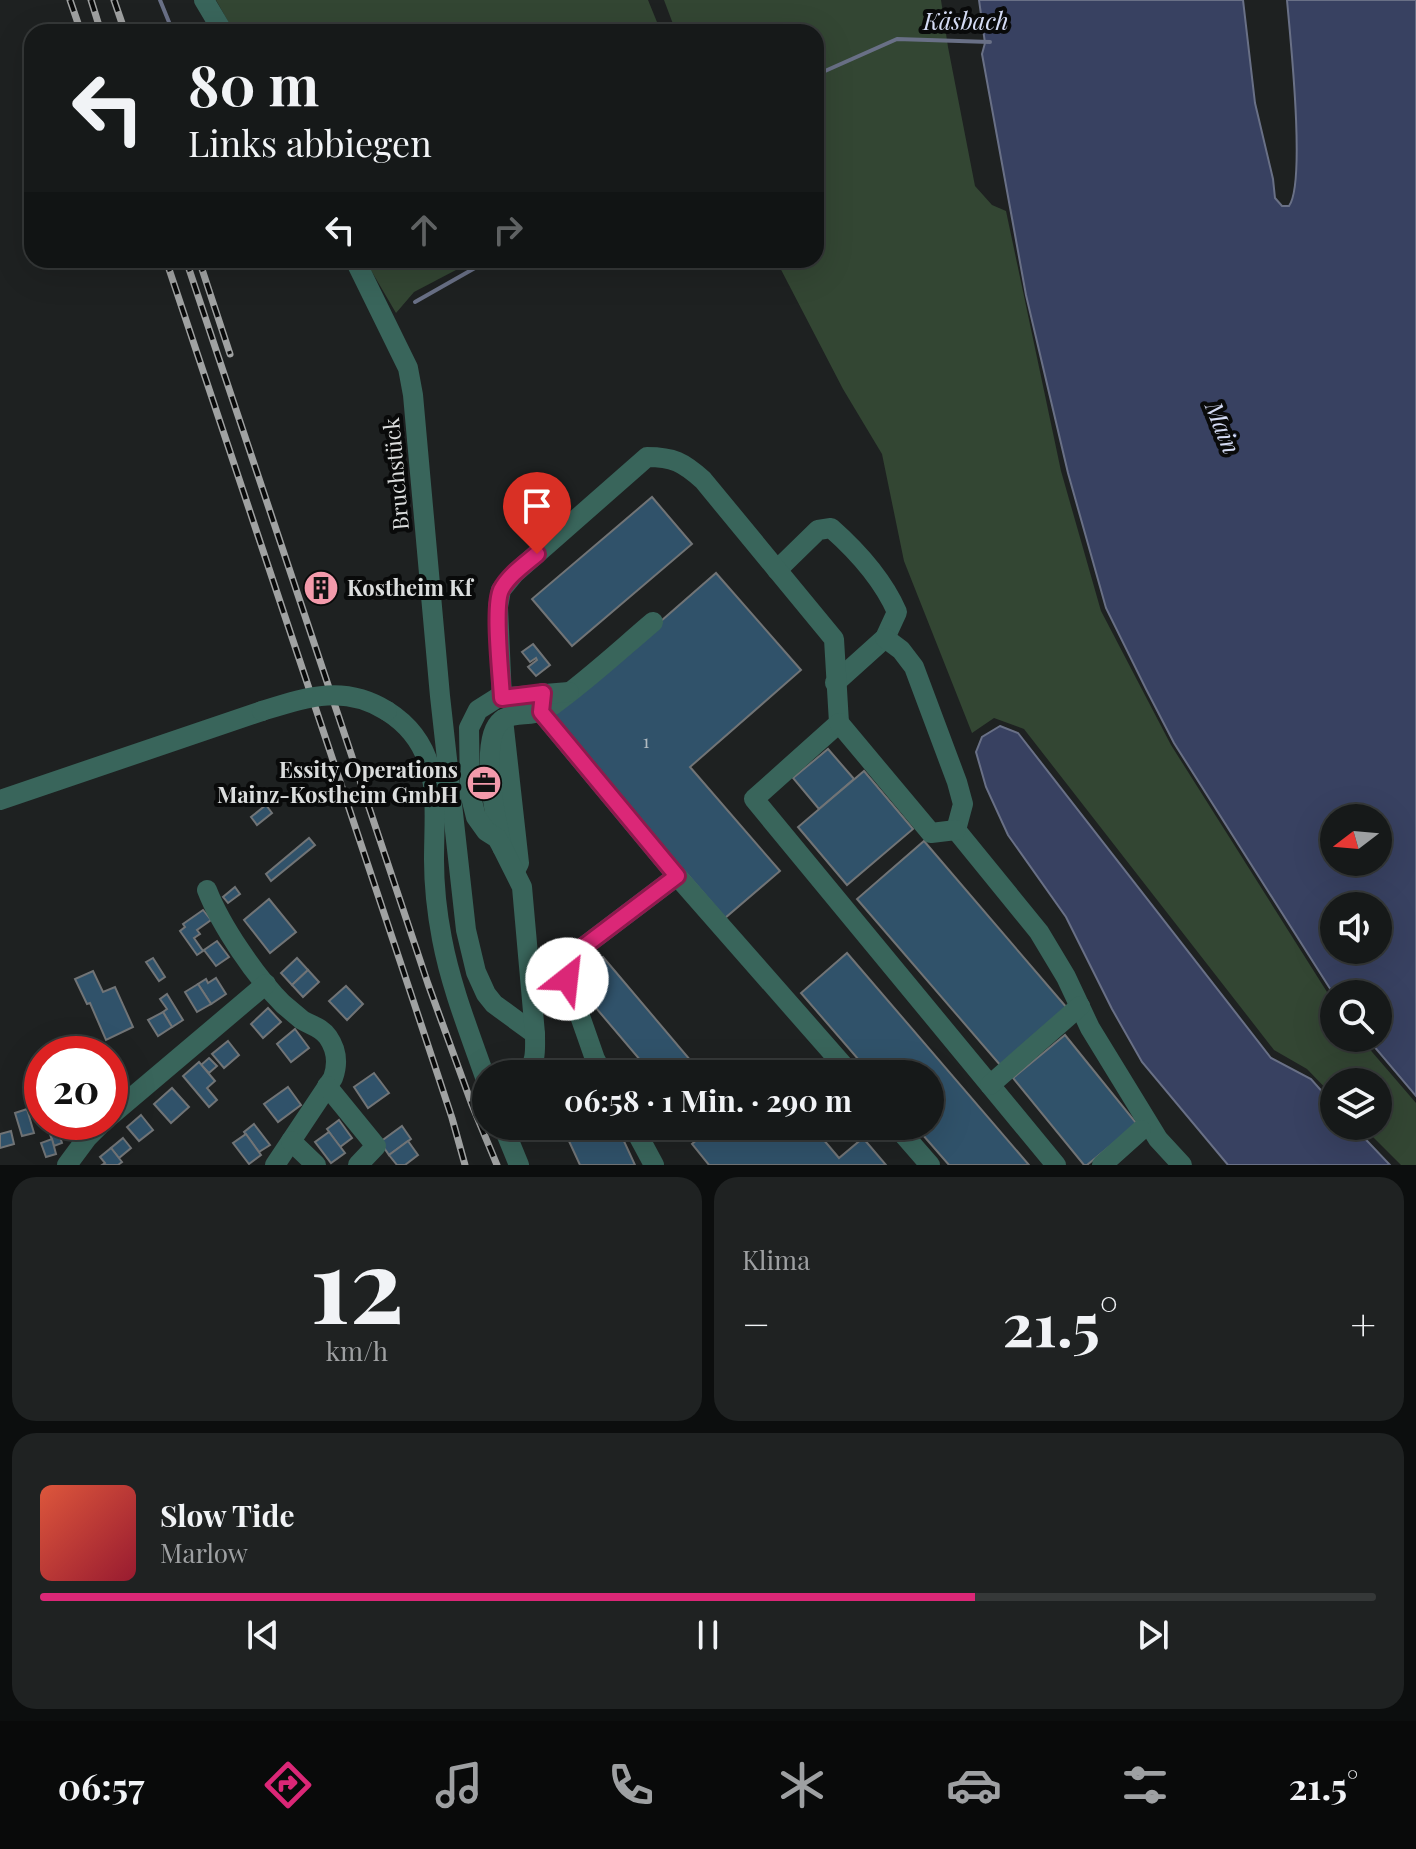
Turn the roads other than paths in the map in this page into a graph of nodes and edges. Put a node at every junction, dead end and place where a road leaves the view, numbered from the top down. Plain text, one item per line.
1 (204, 0) edge
2 (218, 24) edge
3 (359, 268) edge
4 (777, 570) junction
5 (653, 622) dead end
6 (885, 638) junction
7 (835, 683) junction
8 (502, 698) junction
9 (542, 703) junction
10 (503, 719) junction
11 (839, 723) junction
12 (5, 797) edge
13 (956, 830) junction
14 (502, 847) junction
15 (515, 871) junction
16 (677, 876) junction
17 (207, 890) dead end
18 (266, 984) junction
19 (1080, 1006) junction
20 (535, 1034) junction
21 (479, 1060) edge
22 (533, 1060) edge
23 (596, 1060) edge
24 (839, 1060) edge
25 (990, 1085) junction
26 (327, 1086) junction
27 (128, 1101) edge
28 (1141, 1130) dead end
29 (86, 1140) edge
30 (509, 1140) edge
31 (641, 1140) edge
32 (908, 1140) edge
33 (291, 1141) junction
34 (67, 1165) edge
35 (275, 1165) edge
36 (316, 1165) edge
37 (358, 1165) edge
38 (519, 1165) edge
39 (654, 1165) edge
40 (930, 1165) edge
41 (1056, 1165) edge
42 (1102, 1165) edge
43 (1182, 1165) edge

1 - 2 street
3 - 20 street, Bruchstück
4 - 6 street
4 - 7 street
4 - 8 street
5 - 9 street
6 - 7 street
6 - 13 street
7 - 11 street
8 - 9 street
8 - 14 street
9 - 10 street
9 - 16 street
10 - 14 street
10 - 15 street
11 - 13 street
11 - 25 street
12 - 21 street, bridge
13 - 19 street
14 - 15 street
15 - 20 street
16 - 23 street
16 - 24 street
17 - 18 street
18 - 26 street
18 - 27 street
19 - 25 street
19 - 43 street
20 - 22 street
25 - 41 street
26 - 33 street
26 - 37 street
28 - 42 street
29 - 34 street
30 - 38 street
31 - 39 street
32 - 40 street
33 - 35 street
33 - 36 street

